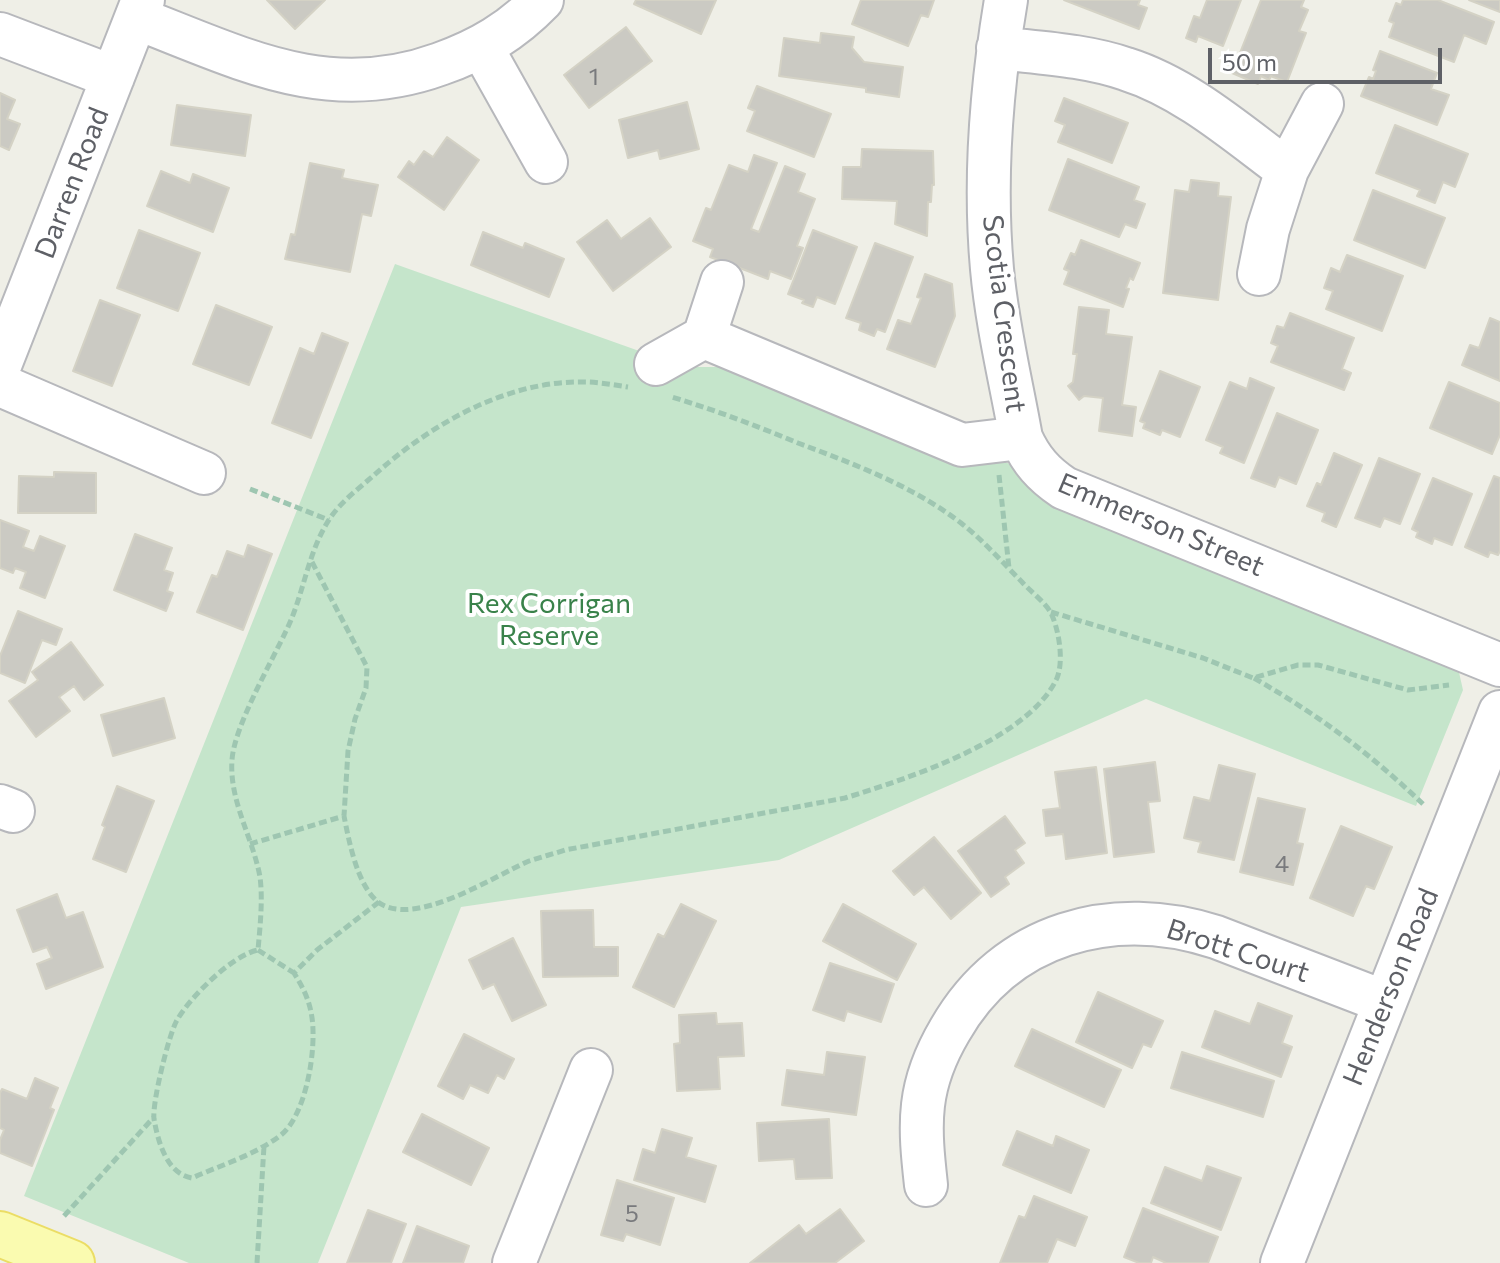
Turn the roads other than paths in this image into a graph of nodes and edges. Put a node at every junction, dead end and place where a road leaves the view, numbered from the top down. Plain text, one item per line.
1 (542, 0) edge
2 (1006, 0) edge
3 (140, 9) edge
4 (0, 34) edge
5 (482, 48) junction
6 (998, 48) junction
7 (113, 77) junction
8 (1322, 104) dead end
9 (546, 162) dead end
10 (1287, 170) junction
11 (1259, 274) dead end
12 (722, 282) dead end
13 (704, 337) junction
14 (0, 365) edge
15 (653, 382) road end
16 (0, 385) edge
17 (1008, 440) junction
18 (204, 473) dead end
19 (1500, 665) edge
20 (1500, 712) edge
21 (1385, 1002) junction
22 (591, 1070) dead end
23 (926, 1185) dead end
24 (0, 1234) edge
25 (72, 1263) edge
26 (514, 1263) edge
27 (1282, 1263) edge

1 - 5 street
2 - 6 street, Scotia Crescent
3 - 5 street
3 - 7 street, Darren Road
4 - 7 street
5 - 9 street
6 - 10 street
6 - 17 street, Scotia Crescent
7 - 14 street, Darren Road
8 - 10 street
10 - 11 street
12 - 13 street
13 - 15 street
13 - 17 street
16 - 18 street
17 - 19 street, Emmerson Street
20 - 21 street, Henderson Road
21 - 23 street, Brott Court
21 - 27 street, Henderson Road
22 - 26 street
24 - 25 main road

